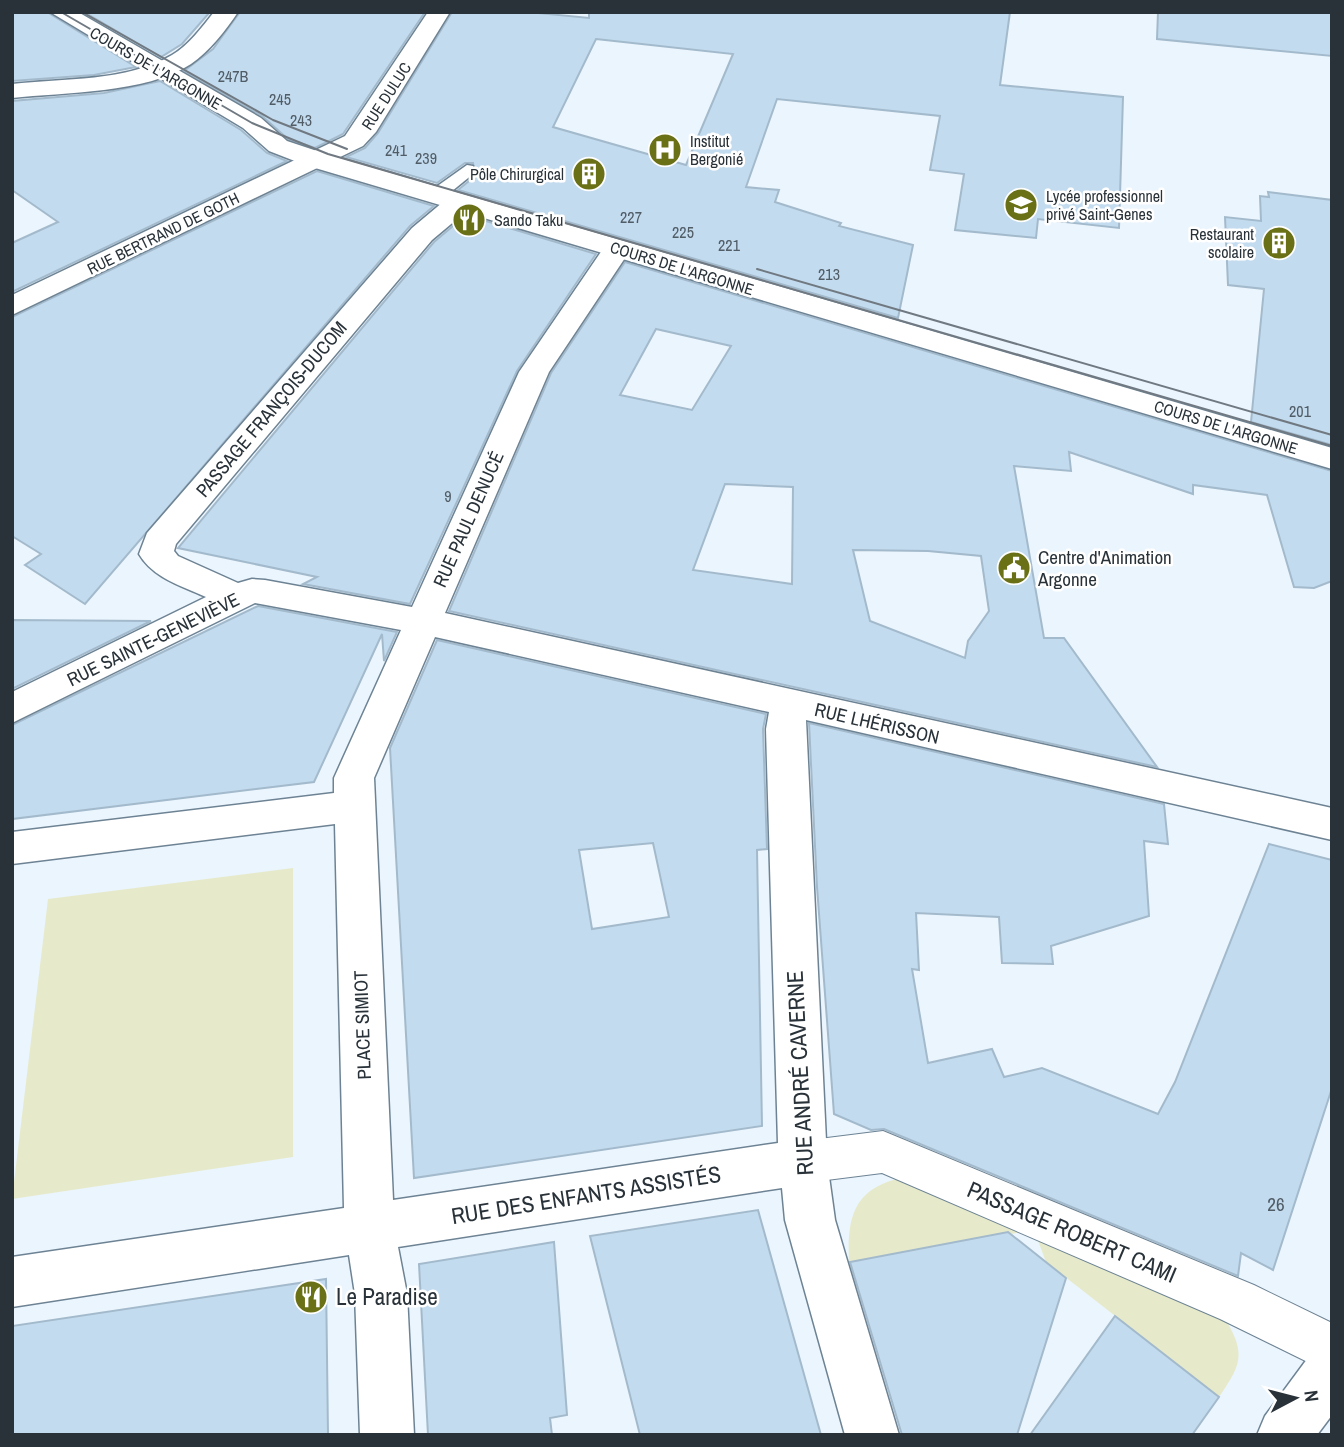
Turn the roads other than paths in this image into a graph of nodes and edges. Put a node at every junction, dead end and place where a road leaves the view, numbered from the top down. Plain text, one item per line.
1 (61, 12) edge
2 (227, 12) edge
3 (439, 12) edge
4 (158, 68) junction
5 (12, 91) edge
6 (314, 159) junction
7 (467, 170) dead end
8 (447, 199) junction
9 (617, 249) junction
10 (12, 306) edge
11 (1332, 459) edge
12 (237, 597) junction
13 (422, 622) junction
14 (790, 703) junction
15 (12, 709) edge
16 (355, 806) junction
17 (1332, 824) edge
18 (12, 848) edge
19 (803, 1162) junction
20 (369, 1228) junction
21 (12, 1282) edge
22 (1332, 1349) edge
23 (1332, 1370) edge
24 (387, 1435) edge
25 (872, 1435) edge
26 (1284, 1435) edge

1 - 4 street, COURS DE L'ARGONNE
2 - 4 street
3 - 6 street, RUE DULUC
4 - 5 street
4 - 6 street, COURS DE L'ARGONNE
6 - 8 street, COURS DE L'ARGONNE
6 - 10 street, RUE BERTRAND DE GOTH
7 - 8 lane
8 - 9 street, COURS DE L'ARGONNE
8 - 12 street, PASSAGE FRANÇOIS-DUCOM
9 - 11 street, COURS DE L'ARGONNE
9 - 13 street, RUE PAUL DENUCÉ
12 - 13 street, RUE SAINTE-GENEVIÈVE
12 - 15 street, RUE SAINTE-GENEVIÈVE
13 - 14 street, RUE LHÉRISSON
13 - 16 street, RUE PAUL DENUCÉ
14 - 17 street, RUE LHÉRISSON
14 - 19 street, RUE ANDRÉ CAVERNE
16 - 18 street
16 - 20 street, PLACE SIMIOT
19 - 20 street, RUE DES ENFANTS ASSISTÉS
19 - 22 street, PASSAGE ROBERT CAMI
19 - 25 street, RUE ANDRÉ CAVERNE
20 - 21 street
20 - 24 street, PLACE SIMIOT
23 - 26 street

